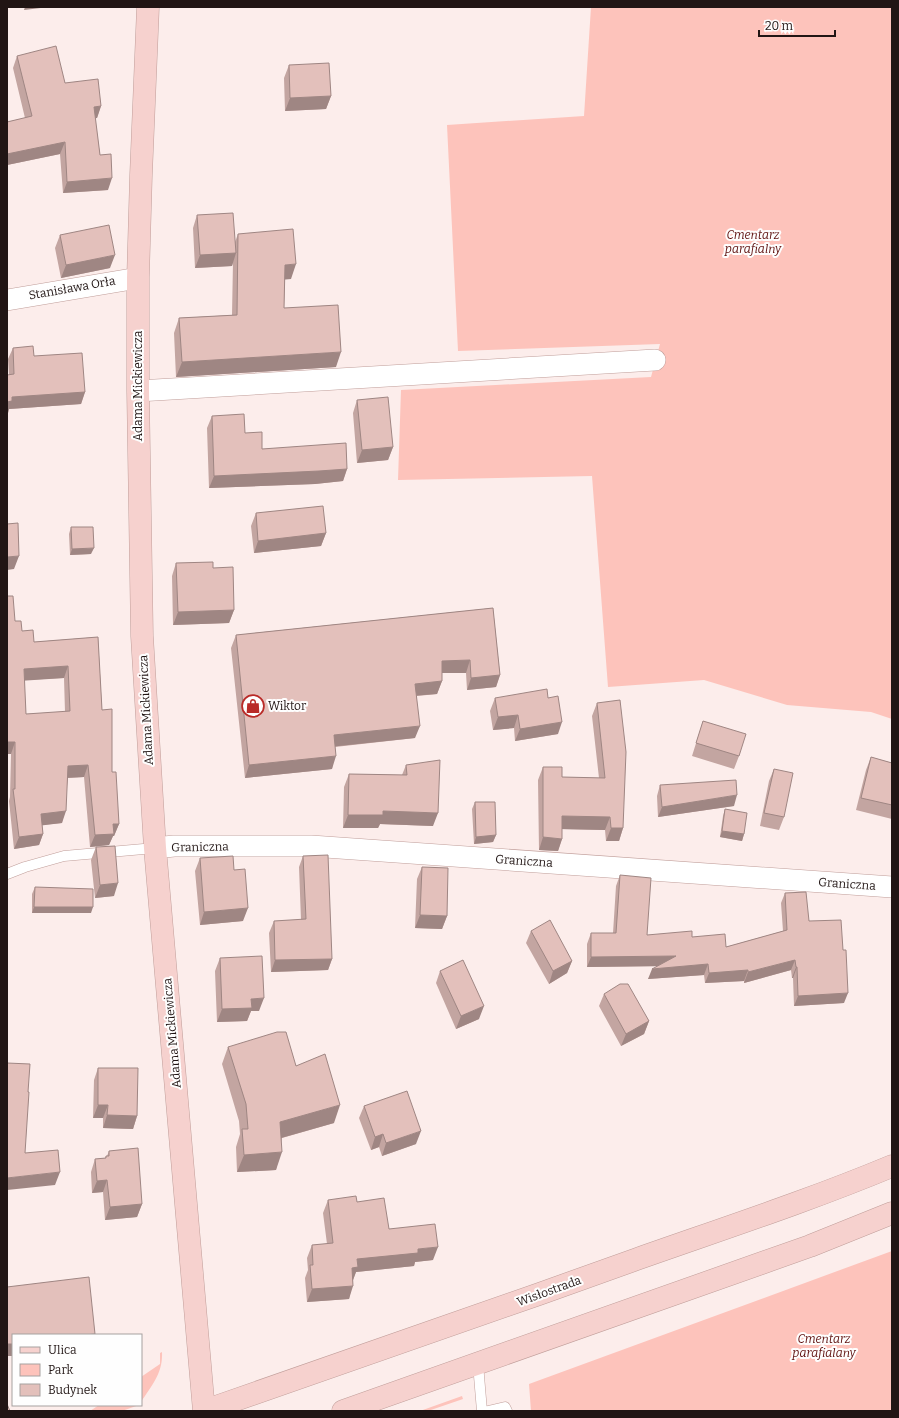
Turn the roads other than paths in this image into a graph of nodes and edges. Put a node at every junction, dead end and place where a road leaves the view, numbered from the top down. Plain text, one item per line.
1 (148, 7) edge
2 (138, 278) junction
3 (7, 300) edge
4 (655, 360) dead end
5 (138, 390) junction
6 (155, 848) junction
7 (7, 874) edge
8 (892, 887) edge
9 (892, 1166) edge
10 (892, 1213) edge
11 (478, 1364) junction
12 (506, 1409) edge
13 (204, 1411) edge
14 (343, 1411) edge
15 (482, 1411) edge
16 (488, 1411) edge

1 - 2 street, Adama Mickiewicza
2 - 3 street, Stanisława Orła
2 - 5 street, Adama Mickiewicza
4 - 5 street
5 - 6 street, Adama Mickiewicza
6 - 7 lane
6 - 8 street, Graniczna
6 - 13 street, Adama Mickiewicza
9 - 13 street, Wisłostrada
10 - 11 street
11 - 14 street
11 - 15 lane
12 - 16 lane

